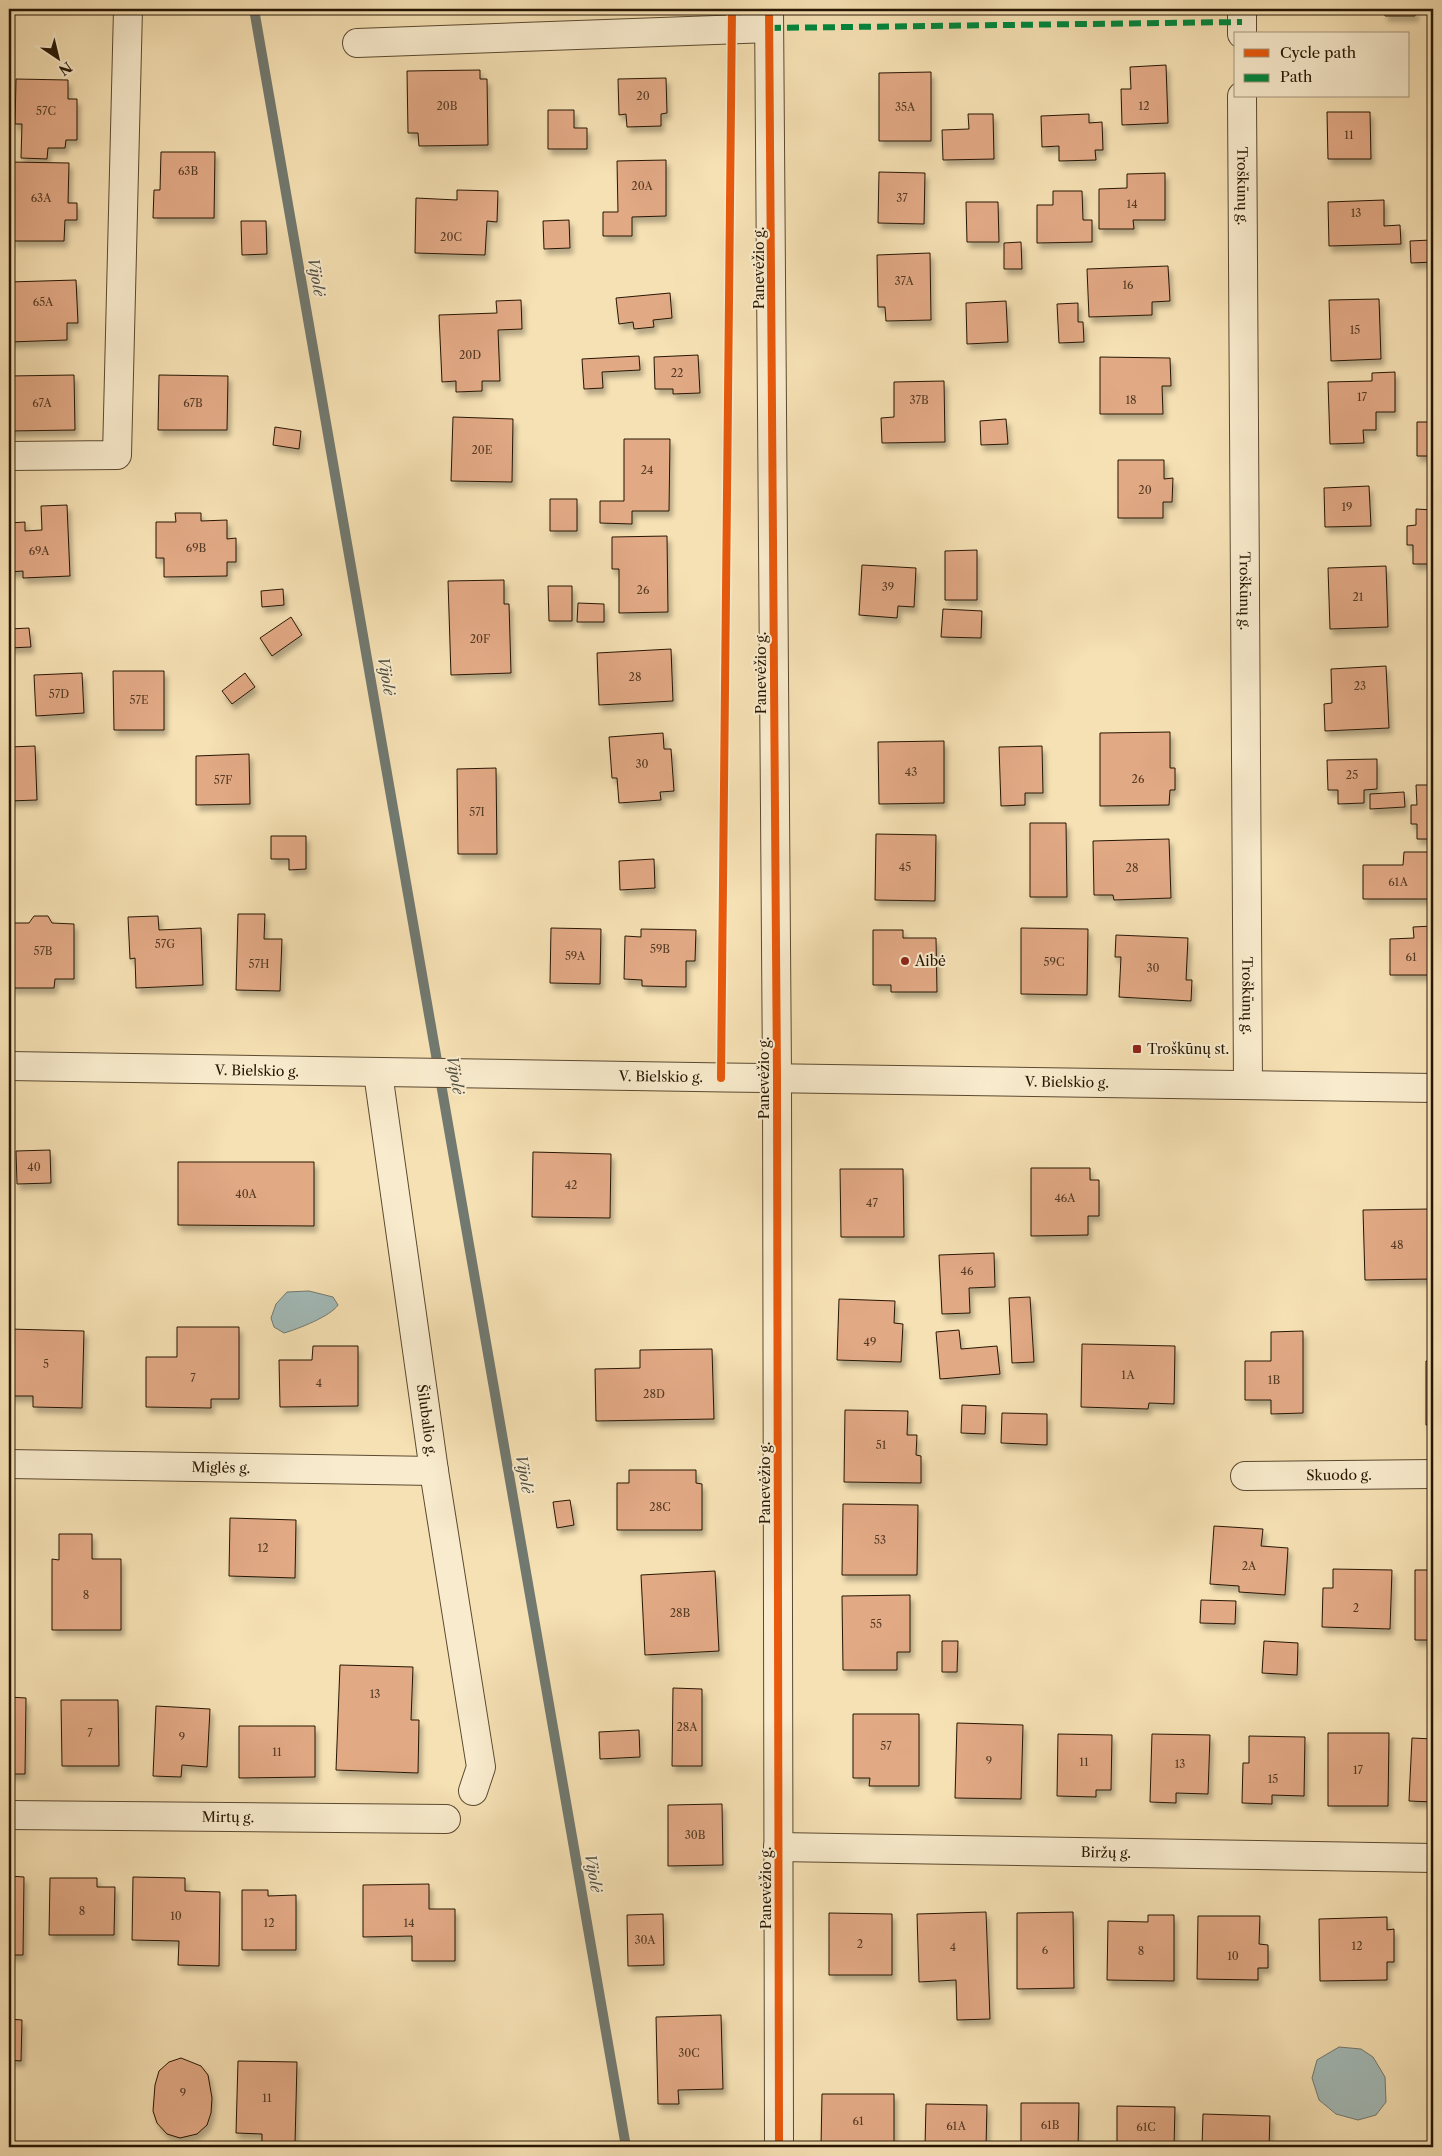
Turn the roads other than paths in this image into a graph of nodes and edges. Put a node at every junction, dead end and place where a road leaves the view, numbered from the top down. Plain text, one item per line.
1 (128, 9) edge
2 (1242, 9) edge
3 (769, 18) edge
4 (1242, 32) edge
5 (357, 43) dead end
6 (1242, 98) edge
7 (9, 456) edge
8 (9, 1066) edge
9 (378, 1073) junction
10 (777, 1077) junction
11 (1248, 1085) junction
12 (1433, 1088) edge
13 (9, 1464) edge
14 (434, 1471) junction
15 (1433, 1474) edge
16 (1245, 1476) dead end
17 (477, 1779) dead end
18 (9, 1815) edge
19 (446, 1819) dead end
20 (778, 1847) junction
21 (1433, 1858) edge
22 (779, 2147) edge

1 - 7 street
2 - 4 street
3 - 5 street
3 - 10 street, Panevėžio g.
6 - 11 street, Troškūnų g.
8 - 9 street, V. Bielskio g.
9 - 10 street, V. Bielskio g.
9 - 14 street, Šilubalio g.
10 - 11 street, V. Bielskio g.
10 - 20 street, Panevėžio g.
11 - 12 street, V. Bielskio g.
13 - 14 street, Miglės g.
14 - 17 street, Šilubalio g.
15 - 16 street, Skuodo g.
18 - 19 street, Mirtų g.
20 - 21 street, Biržų g.
20 - 22 street, Panevėžio g.

